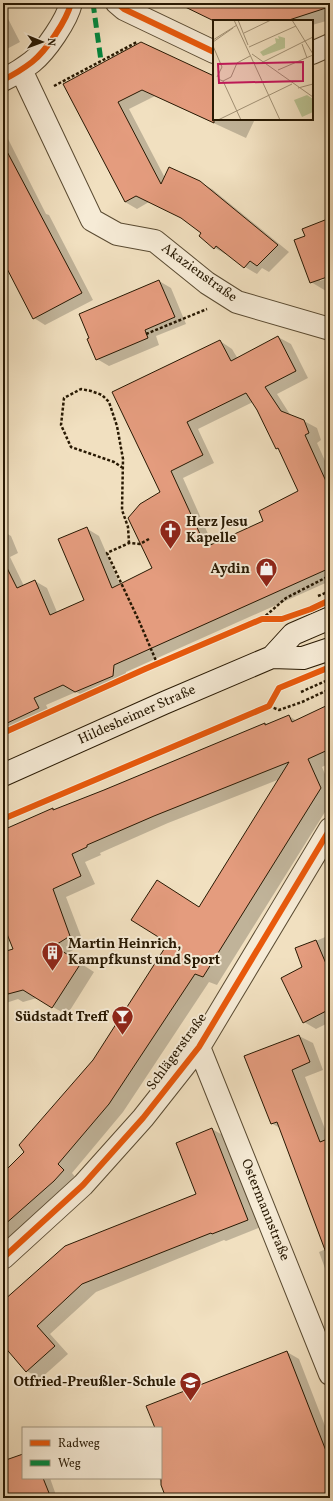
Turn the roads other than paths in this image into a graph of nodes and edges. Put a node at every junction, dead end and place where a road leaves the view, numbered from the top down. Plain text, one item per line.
1 (71, 3) edge
2 (117, 3) edge
3 (330, 45) edge
4 (213, 52) edge
5 (313, 52) edge
6 (12, 75) edge
7 (330, 329) edge
8 (330, 618) edge
9 (330, 649) edge
10 (272, 657) junction
11 (3, 774) edge
12 (330, 829) edge
13 (199, 1047) junction
14 (3, 1258) edge
15 (330, 1374) edge

1 - 6 street
2 - 4 street
3 - 5 street
6 - 7 street, Akazienstraße
8 - 10 street, Hildesheimer Straße
9 - 10 street, Hildesheimer Straße
10 - 11 street, Hildesheimer Straße
12 - 13 street, Schlägerstraße
13 - 14 street, Schlägerstraße
13 - 15 street, Ostermannstraße

